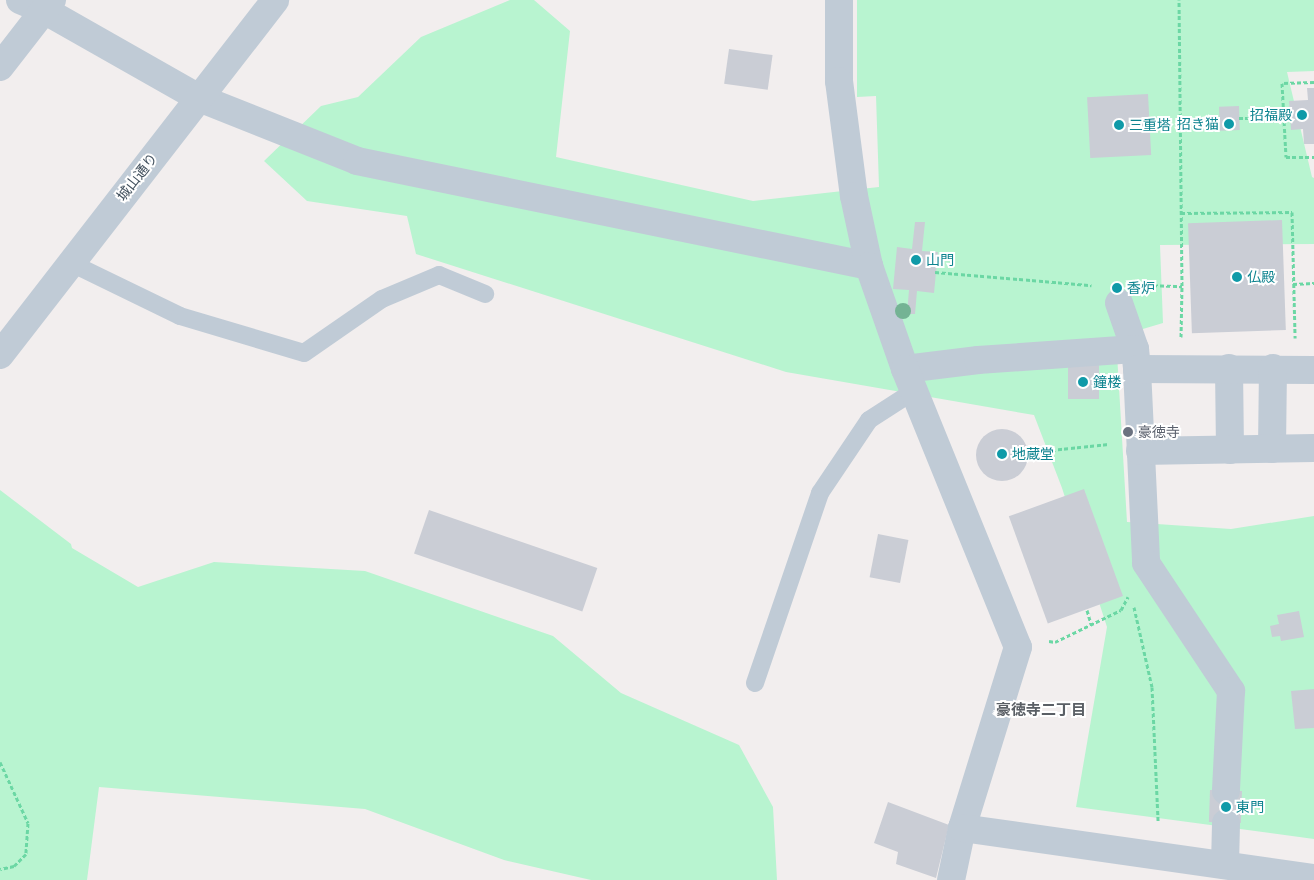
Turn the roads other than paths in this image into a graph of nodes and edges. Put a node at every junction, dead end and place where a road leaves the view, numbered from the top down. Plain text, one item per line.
1 (275, 0) edge
2 (839, 0) edge
3 (39, 3) edge
4 (0, 67) edge
5 (199, 98) junction
6 (71, 263) junction
7 (869, 266) junction
8 (485, 294) dead end
9 (1119, 303) dead end
10 (0, 355) edge
11 (1136, 359) junction
12 (1229, 368) junction
13 (1273, 368) junction
14 (1314, 370) edge
15 (909, 380) junction
16 (1140, 446) junction
17 (1314, 448) edge
18 (1272, 449) junction
19 (1230, 450) junction
20 (756, 683) dead end
21 (1226, 791) dead end
22 (1226, 823) dead end
23 (962, 828) junction
24 (1224, 873) edge
25 (1314, 878) edge
26 (951, 880) edge

1 - 5 street, 城山通り
2 - 7 street
3 - 4 street
3 - 5 street
5 - 6 street, 城山通り
5 - 7 street
6 - 8 lane
6 - 10 street, 城山通り
7 - 15 street
9 - 11 street
11 - 12 street
11 - 15 street
11 - 16 street
12 - 13 street
12 - 19 street
13 - 14 street
13 - 18 street
15 - 20 lane
15 - 23 street
16 - 19 street
16 - 21 street
17 - 18 street
18 - 19 street
22 - 24 street
23 - 24 street
23 - 26 street
24 - 25 street

